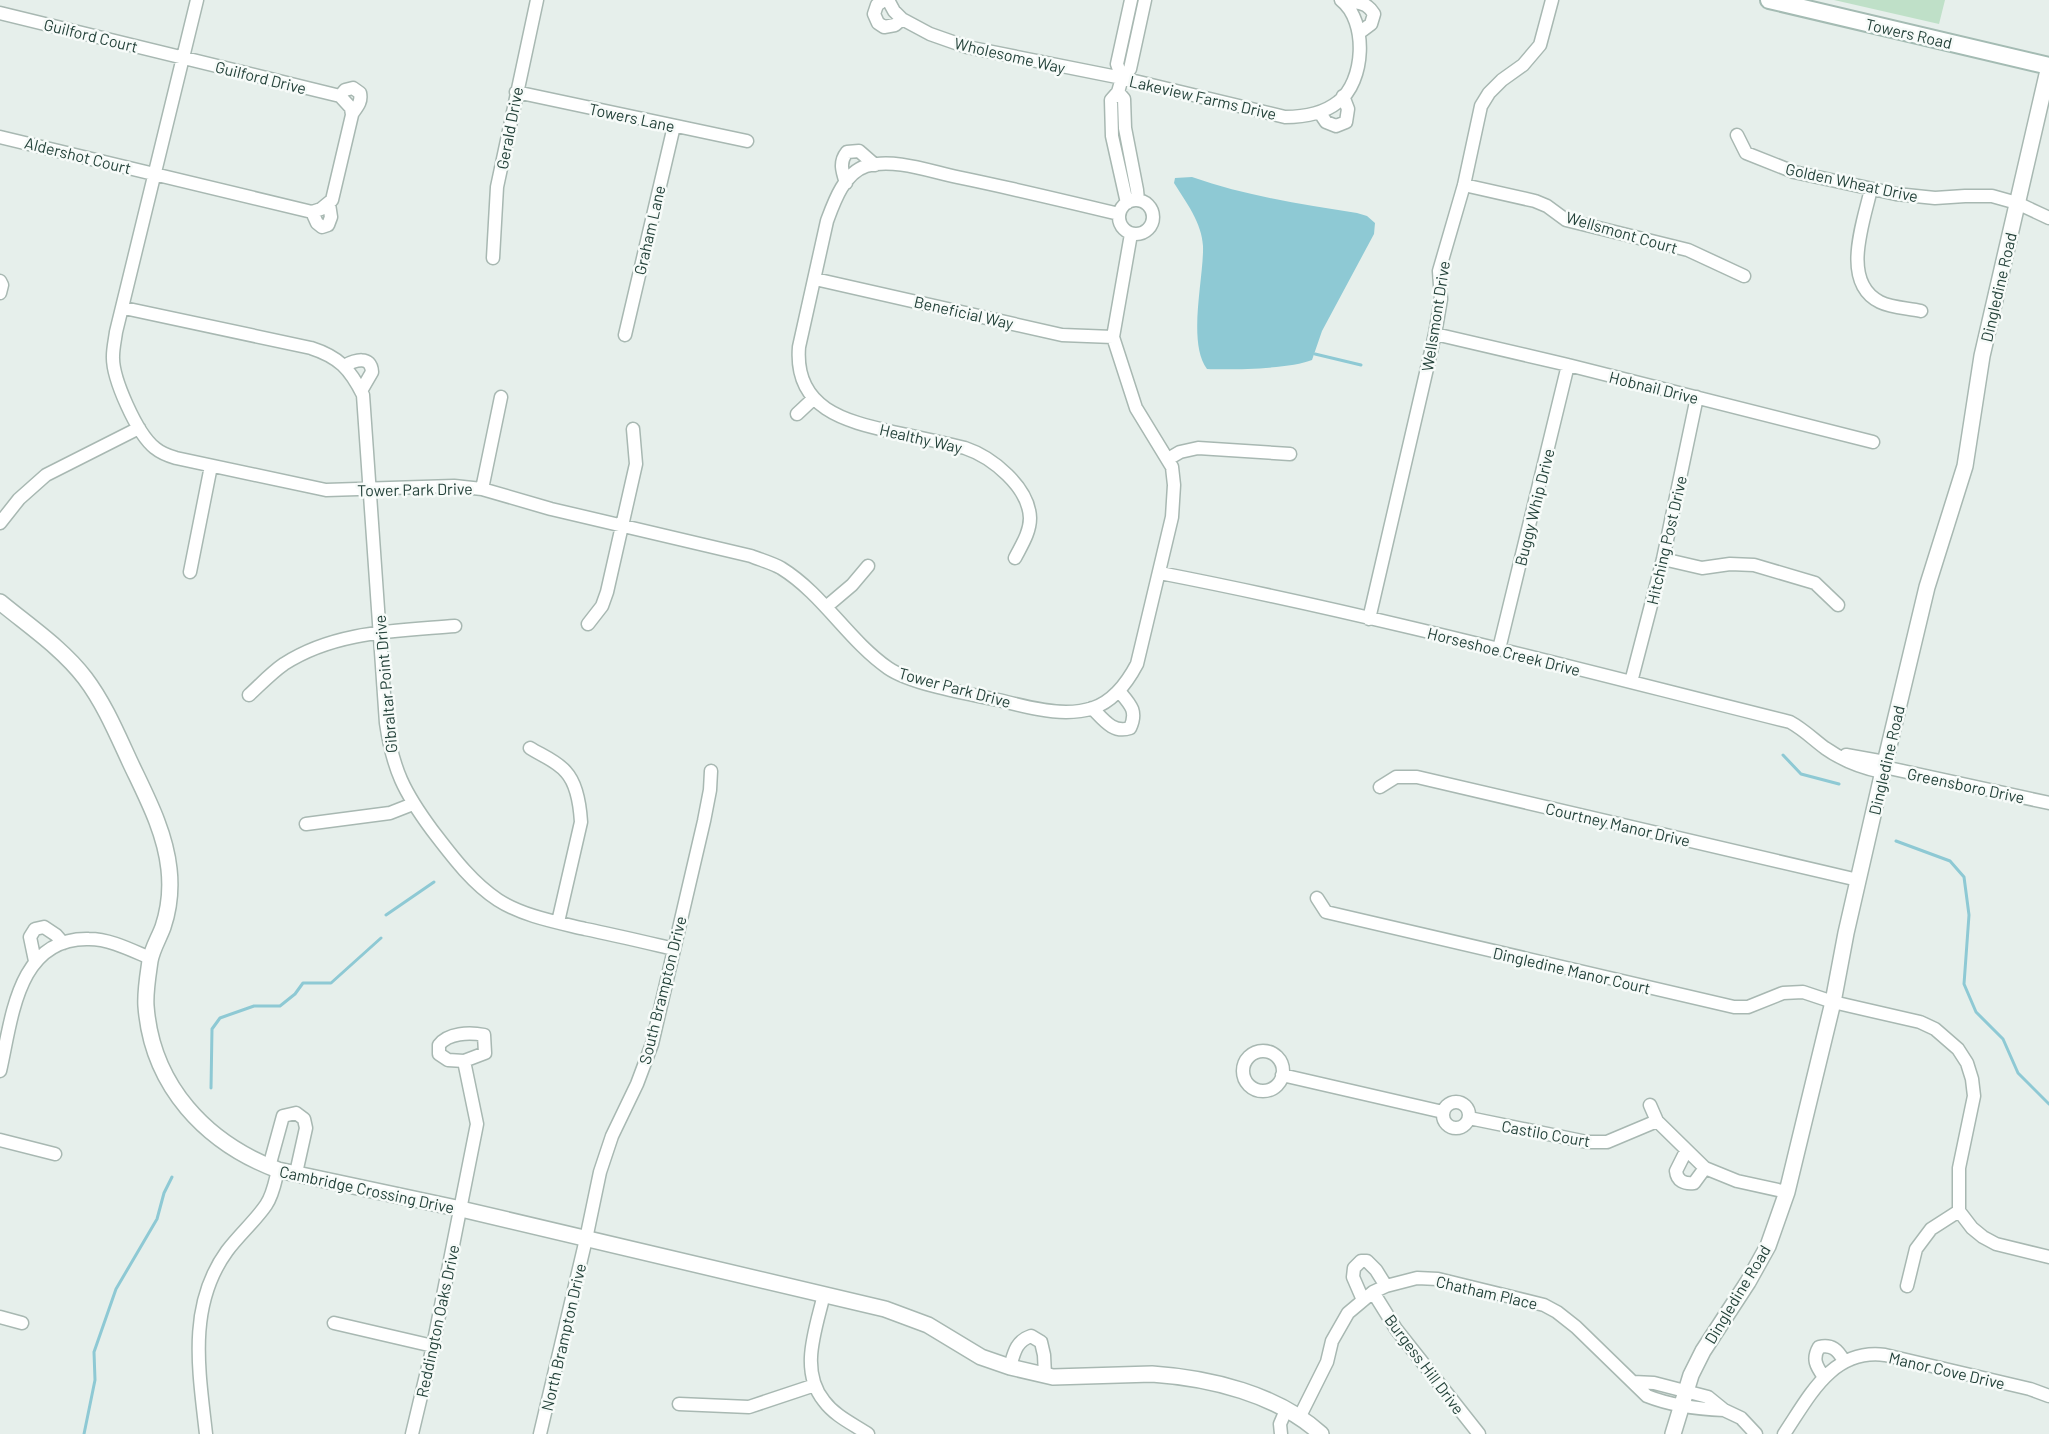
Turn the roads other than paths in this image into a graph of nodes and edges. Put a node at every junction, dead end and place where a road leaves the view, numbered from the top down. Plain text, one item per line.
1 (197, 0) edge
2 (537, 0) edge
3 (886, 0) edge
4 (1131, 0) edge
5 (1145, 0) edge
6 (1552, 0) edge
7 (1769, 0) edge
8 (1345, 3) edge
9 (0, 13) edge
10 (902, 20) junction
11 (1359, 33) junction
12 (183, 57) junction
13 (2049, 66) edge
14 (1122, 78) junction
15 (516, 92) junction
16 (1344, 96) junction
17 (1320, 113) junction
18 (674, 126) junction
19 (1737, 135) dead end
20 (0, 137) edge
21 (747, 141) dead end
22 (875, 165) junction
23 (155, 174) junction
24 (846, 183) junction
25 (1464, 185) junction
26 (1871, 189) junction
27 (1132, 202) junction
28 (2017, 203) junction
29 (329, 204) junction
30 (312, 212) junction
31 (1119, 214) junction
32 (2049, 218) edge
33 (1131, 234) junction
34 (493, 258) dead end
35 (1744, 276) dead end
36 (815, 279) junction
37 (0, 281) edge
38 (0, 293) edge
39 (124, 308) junction
40 (1921, 311) dead end
41 (1435, 334) junction
42 (625, 335) dead end
43 (1113, 337) junction
44 (1568, 365) junction
45 (344, 366) junction
46 (361, 391) junction
47 (501, 397) dead end
48 (1697, 397) junction
49 (813, 399) junction
50 (797, 414) dead end
51 (140, 428) junction
52 (633, 429) dead end
53 (1873, 442) dead end
54 (1290, 454) dead end
55 (1168, 459) junction
56 (211, 466) junction
57 (482, 489) junction
58 (370, 490) junction
59 (0, 523) edge
60 (622, 525) junction
61 (1015, 558) dead end
62 (1663, 559) junction
63 (868, 566) dead end
64 (190, 572) dead end
65 (1160, 573) junction
66 (0, 602) edge
67 (1838, 605) dead end
68 (826, 608) junction
69 (1369, 619) junction
70 (588, 624) dead end
71 (455, 626) dead end
72 (379, 632) junction
73 (1499, 649) junction
74 (1631, 682) junction
75 (1119, 691) junction
76 (249, 695) dead end
77 (1092, 708) junction
78 (530, 748) dead end
79 (1884, 767) junction
80 (711, 771) dead end
81 (1380, 787) dead end
82 (2049, 803) edge
83 (413, 804) junction
84 (306, 824) dead end
85 (1858, 880) junction
86 (1317, 898) dead end
87 (558, 922) junction
88 (63, 943) junction
89 (674, 949) junction
90 (150, 958) junction
91 (35, 961) junction
92 (1833, 1002) junction
93 (464, 1061) dead end
94 (0, 1071) edge
95 (1282, 1075) dead end
96 (1650, 1105) dead end
97 (1443, 1112) junction
98 (1469, 1118) junction
99 (1657, 1121) junction
100 (0, 1140) edge
101 (1686, 1151) junction
102 (55, 1154) dead end
103 (273, 1168) junction
104 (1705, 1168) junction
105 (296, 1173) junction
106 (1787, 1192) junction
107 (461, 1209) junction
108 (1959, 1211) junction
109 (586, 1239) junction
110 (2049, 1257) edge
111 (1386, 1286) junction
112 (1907, 1286) dead end
113 (1373, 1292) junction
114 (824, 1294) junction
115 (1363, 1300) junction
116 (0, 1317) edge
117 (22, 1323) dead end
118 (334, 1323) dead end
119 (433, 1346) junction
120 (1844, 1361) junction
121 (1010, 1367) junction
122 (1045, 1375) junction
123 (1824, 1377) junction
124 (1633, 1382) junction
125 (815, 1385) junction
126 (1685, 1390) junction
127 (2049, 1396) edge
128 (679, 1404) dead end
129 (1681, 1406) junction
130 (1724, 1410) junction
131 (1304, 1424) edge
132 (206, 1434) edge
133 (412, 1434) edge
134 (540, 1434) edge
135 (868, 1434) edge
136 (1281, 1434) edge
137 (1479, 1434) edge
138 (1673, 1434) edge
139 (1756, 1434) edge
140 (1784, 1434) edge

1 - 12 street, Tower Park Drive
2 - 15 street, Gerald Drive
3 - 10 street, Wholesome Way
3 - 10 street, Wholesome Way
4 - 14 street
5 - 14 street
6 - 25 street, Wellsmont Drive
7 - 13 main road, Towers Road
8 - 11 street, Lakeview Farms Drive
8 - 11 street, Lakeview Farms Drive
9 - 12 street, Guilford Court
10 - 14 street, Wholesome Way
11 - 16 street, Lakeview Farms Drive
12 - 23 street, Tower Park Drive
12 - 29 street, Guilford Drive
13 - 28 street, Dingledine Road
14 - 17 street, Lakeview Farms Drive
14 - 27 street
15 - 18 street, Towers Lane
15 - 34 street, Gerald Drive
16 - 17 street, Lakeview Farms Drive
16 - 17 street, Lakeview Farms Drive
18 - 21 street, Towers Lane
18 - 42 street, Graham Lane
19 - 26 street, Golden Wheat Drive
20 - 23 street, Aldershot Court
22 - 24 street, Healthy Way
22 - 24 street, Healthy Way
22 - 31 street, Healthy Way
23 - 30 street, Guilford Drive
23 - 39 street, Tower Park Drive
24 - 36 street, Healthy Way
25 - 35 street, Wellsmont Court
25 - 41 street, Wellsmont Drive
26 - 28 street, Golden Wheat Drive
26 - 40 street
27 - 31 street
27 - 33 street
28 - 32 street, Golden Wheat Drive
28 - 79 street, Dingledine Road
29 - 30 street
29 - 30 street, Guilford Drive
31 - 33 street
33 - 43 street, Tower Park Drive
36 - 43 street, Beneficial Way
36 - 49 street, Healthy Way
37 - 38 street
39 - 45 street, Gibraltar Point Drive
39 - 51 street, Tower Park Drive
41 - 44 street, Hobnail Drive
41 - 69 street, Wellsmont Drive
43 - 55 street, Tower Park Drive
44 - 48 street, Hobnail Drive
44 - 73 street, Buggy Whip Drive
45 - 46 street, Gibraltar Point Drive
45 - 46 street, Gibraltar Point Drive
46 - 58 street, Gibraltar Point Drive
47 - 57 street
48 - 53 street, Hobnail Drive
48 - 62 street, Hitching Post Drive
49 - 50 street
49 - 61 street, Healthy Way
51 - 56 street, Tower Park Drive
51 - 59 street
52 - 60 street
54 - 55 street
55 - 65 street, Tower Park Drive
56 - 58 street, Tower Park Drive
56 - 64 street
57 - 58 street, Tower Park Drive
57 - 60 street, Tower Park Drive
58 - 72 street, Gibraltar Point Drive
60 - 68 street, Tower Park Drive
60 - 70 street
62 - 67 street
62 - 74 street, Hitching Post Drive
63 - 68 street
65 - 69 street, Horseshoe Creek Drive
65 - 75 street, Tower Park Drive
66 - 90 street, Cambridge Crossing Drive
68 - 77 street, Tower Park Drive
69 - 73 street, Horseshoe Creek Drive
71 - 72 street
72 - 76 street
72 - 83 street, Gibraltar Point Drive
73 - 74 street, Horseshoe Creek Drive
74 - 79 street, Horseshoe Creek Drive
75 - 77 street, Tower Park Drive
75 - 77 street
78 - 87 street
79 - 82 street, Greensboro Drive
79 - 85 street, Dingledine Road
80 - 89 street, South Brampton Drive
81 - 85 street, Courtney Manor Drive
83 - 84 street
83 - 87 street, Gibraltar Point Drive
85 - 92 street, Dingledine Road
86 - 92 street, Dingledine Manor Court
87 - 89 street, Gibraltar Point Drive
88 - 90 street
88 - 91 street
88 - 91 street
89 - 109 street, South Brampton Drive
90 - 103 street, Cambridge Crossing Drive
91 - 94 street
92 - 106 street, Dingledine Road
92 - 108 street, Dingledine Manor Court
93 - 107 street, Reddington Oaks Drive
95 - 97 street, Castilo Court
96 - 99 street
97 - 98 street, Castilo Court
97 - 98 street, Castilo Court
98 - 99 street, Castilo Court
99 - 101 street
100 - 102 street
101 - 104 street
101 - 104 street
103 - 105 street, Cambridge Crossing Drive
103 - 105 street
103 - 132 street
104 - 106 street
105 - 107 street, Cambridge Crossing Drive
106 - 126 street, Dingledine Road
107 - 109 street, Cambridge Crossing Drive
107 - 119 street, Reddington Oaks Drive
108 - 110 street
108 - 112 street
109 - 114 street, Cambridge Crossing Drive
109 - 134 street, North Brampton Drive
111 - 113 street, Chatham Place
111 - 115 street
111 - 124 street, Chatham Place
113 - 115 street, Chatham Place
113 - 137 street, Burgess Hill Drive
114 - 121 street, Cambridge Crossing Drive
114 - 125 street
115 - 131 street, Chatham Place
116 - 117 street
118 - 119 street
119 - 133 street, Reddington Oaks Drive
120 - 123 street, Manor Cove Drive
120 - 123 street
120 - 127 street, Manor Cove Drive
121 - 122 street, Cambridge Crossing Drive
121 - 122 street
122 - 131 street, Cambridge Crossing Drive
123 - 140 street, Manor Cove Drive
124 - 126 street
124 - 129 street, Chatham Place
125 - 128 street
125 - 135 street
126 - 129 street, Dingledine Road
126 - 130 street
129 - 130 street, Chatham Place
129 - 138 street, Dingledine Road
130 - 139 street
131 - 136 street

